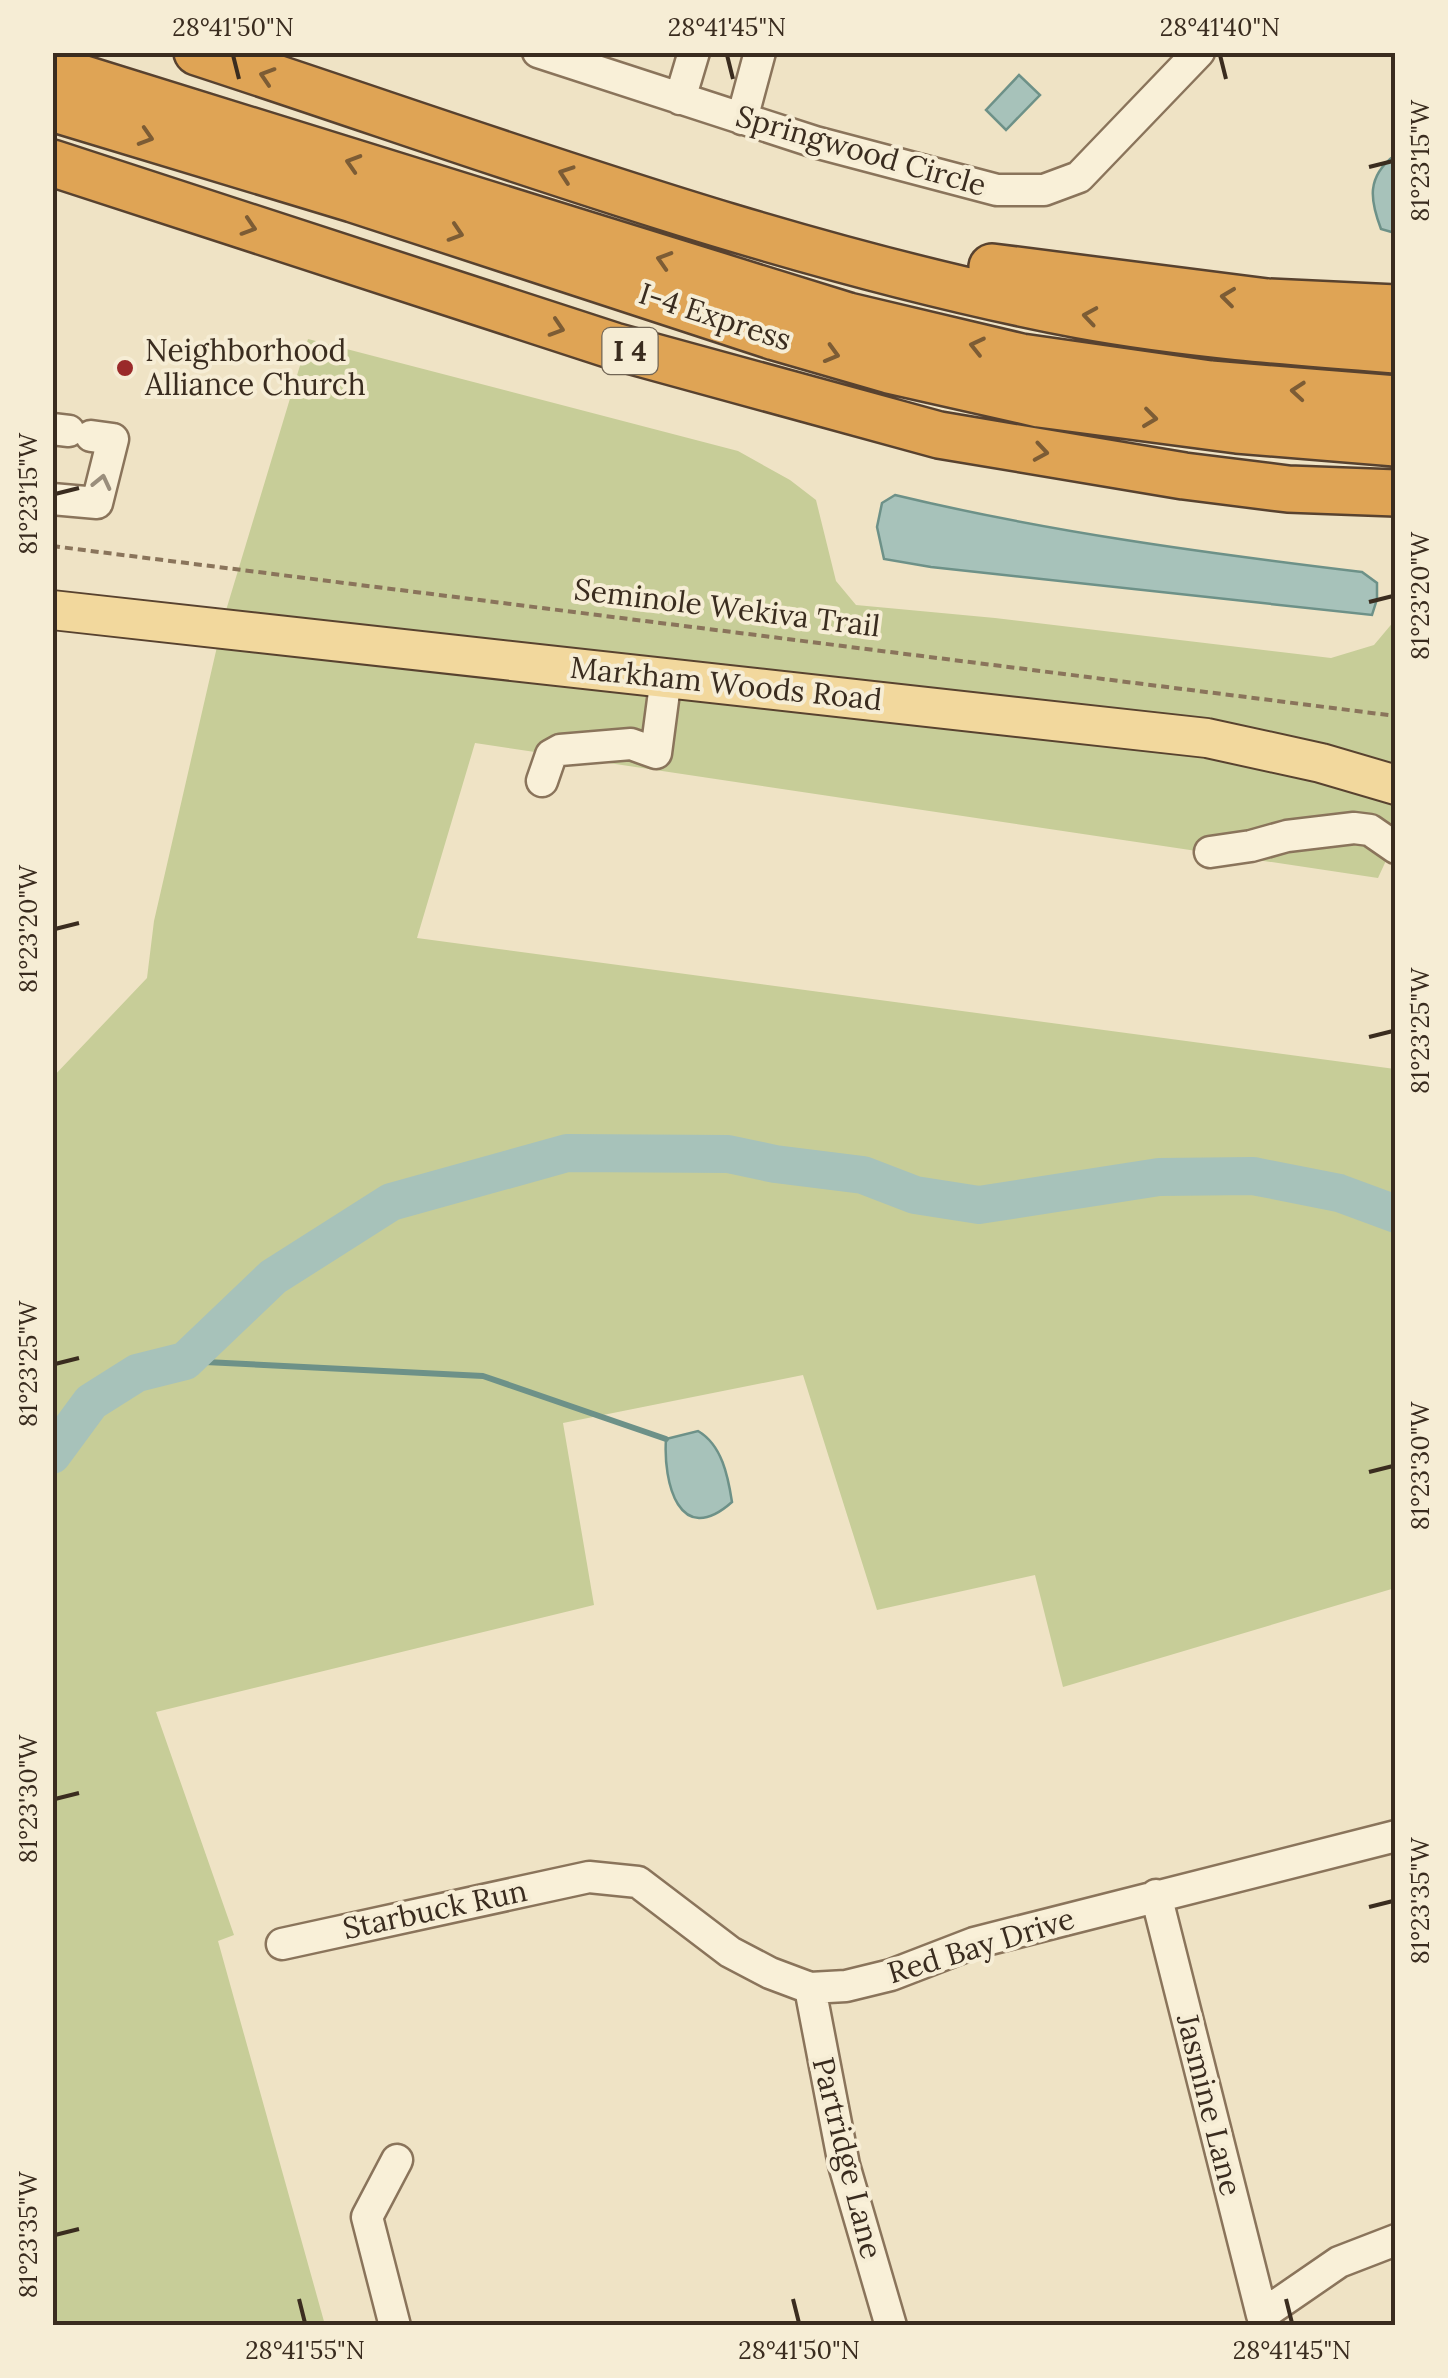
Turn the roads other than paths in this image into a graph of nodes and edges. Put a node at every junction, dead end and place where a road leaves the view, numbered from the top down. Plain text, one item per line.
1 (196, 52) edge
2 (538, 52) edge
3 (694, 52) edge
4 (760, 52) edge
5 (1199, 52) edge
6 (52, 68) edge
7 (680, 99) junction
8 (52, 108) edge
9 (742, 119) junction
10 (52, 163) edge
11 (826, 256) junction
12 (1396, 308) edge
13 (1396, 350) edge
14 (1396, 399) edge
15 (71, 432) edge
16 (1396, 442) edge
17 (1288, 489) junction
18 (1396, 493) edge
19 (52, 499) edge
20 (1396, 520) edge
21 (52, 610) edge
22 (666, 678) junction
23 (542, 781) dead end
24 (1396, 785) edge
25 (1396, 848) edge
26 (1210, 852) dead end
27 (1396, 1836) edge
28 (588, 1878) joint
29 (1156, 1896) junction
30 (282, 1944) dead end
31 (810, 1988) junction
32 (398, 2160) dead end
33 (1396, 2240) edge
34 (395, 2326) edge
35 (891, 2326) edge

11 -> 1 highway
2 - 7 street, Springwood Circle
3 - 7 street
4 - 9 street
5 - 9 street, Springwood Circle
14 -> 6 highway, I-4 Express
7 - 9 street, Springwood Circle
8 -> 16 highway, I-4 Express
10 -> 17 highway, I 4
12 -> 11 highway
13 -> 11 highway
19 -> 15 street
17 - 18 highway, I 4
17 - 20 highway
21 - 22 main road, Markham Woods Road
22 - 23 street
22 - 24 main road, Markham Woods Road
25 - 26 street
27 - 29 street, Red Bay Drive
28 - 30 street, Starbuck Run
28 - 31 street, Red Bay Drive
29 - 31 street, Red Bay Drive
29 - 33 street, Jasmine Lane
31 - 35 street, Partridge Lane
32 - 34 street

